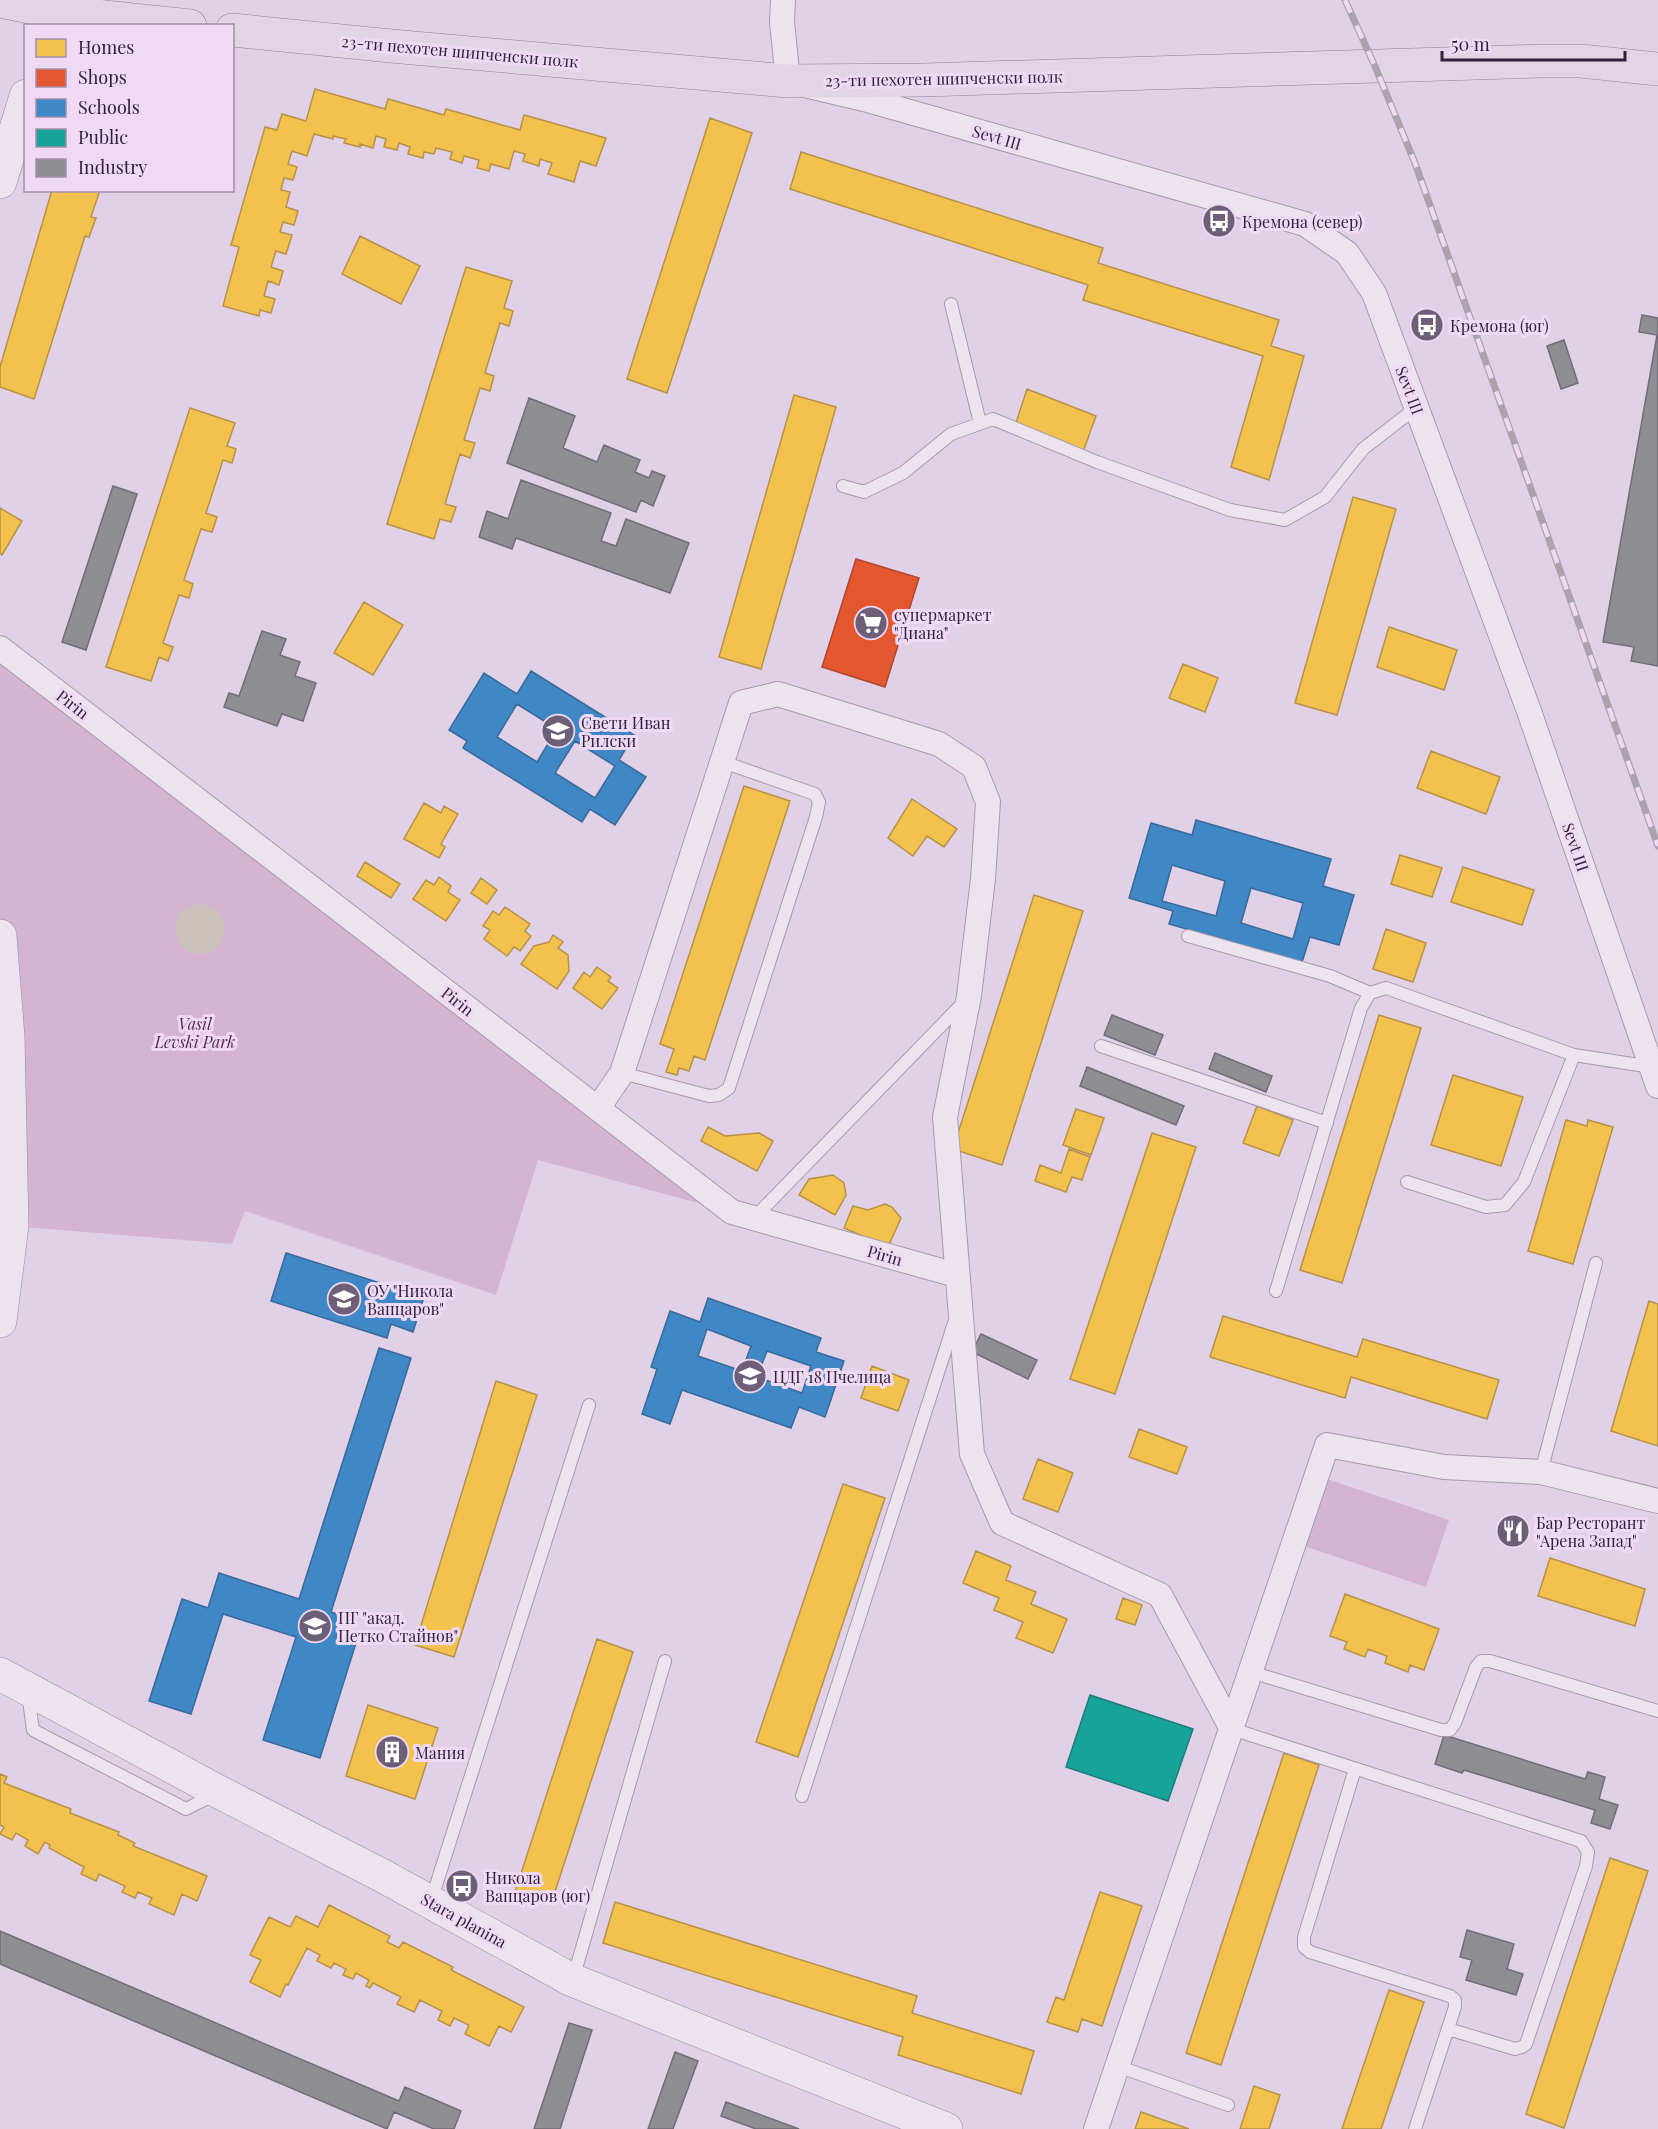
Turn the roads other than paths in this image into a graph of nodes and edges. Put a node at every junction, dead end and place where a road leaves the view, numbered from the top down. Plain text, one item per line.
1 (783, 0) edge
2 (0, 1) edge
3 (49, 12) edge
4 (170, 24) edge
5 (234, 30) edge
6 (1658, 69) edge
7 (788, 81) junction
8 (24, 103) edge
9 (0, 182) edge
10 (951, 304) dead end
11 (1417, 406) junction
12 (980, 423) junction
13 (843, 486) dead end
14 (0, 648) edge
15 (723, 762) junction
16 (0, 936) edge
17 (1188, 936) dead end
18 (1370, 993) junction
19 (969, 996) junction
20 (1101, 1046) dead end
21 (1574, 1055) junction
22 (622, 1074) junction
23 (1655, 1077) edge
24 (598, 1108) junction
25 (1327, 1123) junction
26 (1407, 1182) dead end
27 (754, 1218) junction
28 (1596, 1263) dead end
29 (3, 1266) edge
30 (956, 1275) junction
31 (1276, 1291) dead end
32 (959, 1306) junction
33 (0, 1320) edge
34 (589, 1405) dead end
35 (1541, 1472) junction
36 (1658, 1501) edge
37 (665, 1661) dead end
38 (1251, 1672) junction
39 (14, 1682) edge
40 (1658, 1712) edge
41 (1232, 1729) junction
42 (1355, 1769) junction
43 (802, 1796) dead end
44 (431, 1902) junction
45 (572, 1980) junction
46 (1448, 2029) junction
47 (1117, 2066) junction
48 (1228, 2106) dead end
49 (946, 2129) edge
50 (1096, 2129) edge
51 (1415, 2129) edge

1 - 7 street
2 - 3 main road
3 - 4 main road
5 - 7 main road, 23-ти пехотен шипченски полк
6 - 7 main road, 23-ти пехотен шипченски полк
7 - 11 street, Sevt III
8 - 9 street
10 - 12 lane
11 - 12 lane
11 - 23 street, Sevt III
12 - 13 lane
14 - 24 street, Pirin
15 - 19 street
15 - 22 street
15 - 22 lane
16 - 29 street
17 - 18 lane
18 - 21 lane
18 - 25 lane
19 - 27 lane
19 - 30 street
20 - 25 lane
21 - 23 lane
21 - 26 lane
22 - 24 street
24 - 27 street, Pirin
25 - 31 lane
27 - 30 street, Pirin
28 - 35 lane
29 - 33 street
30 - 32 street
32 - 41 street
32 - 43 lane
34 - 44 lane
35 - 36 street
35 - 38 street
37 - 45 lane
38 - 40 lane
38 - 41 street
39 - 44 street, Stara planina
41 - 42 lane
41 - 47 street
42 - 46 lane
42 - 46 lane
44 - 45 street, Stara planina
45 - 49 street, Stara planina
46 - 51 lane
47 - 48 lane
47 - 50 street

